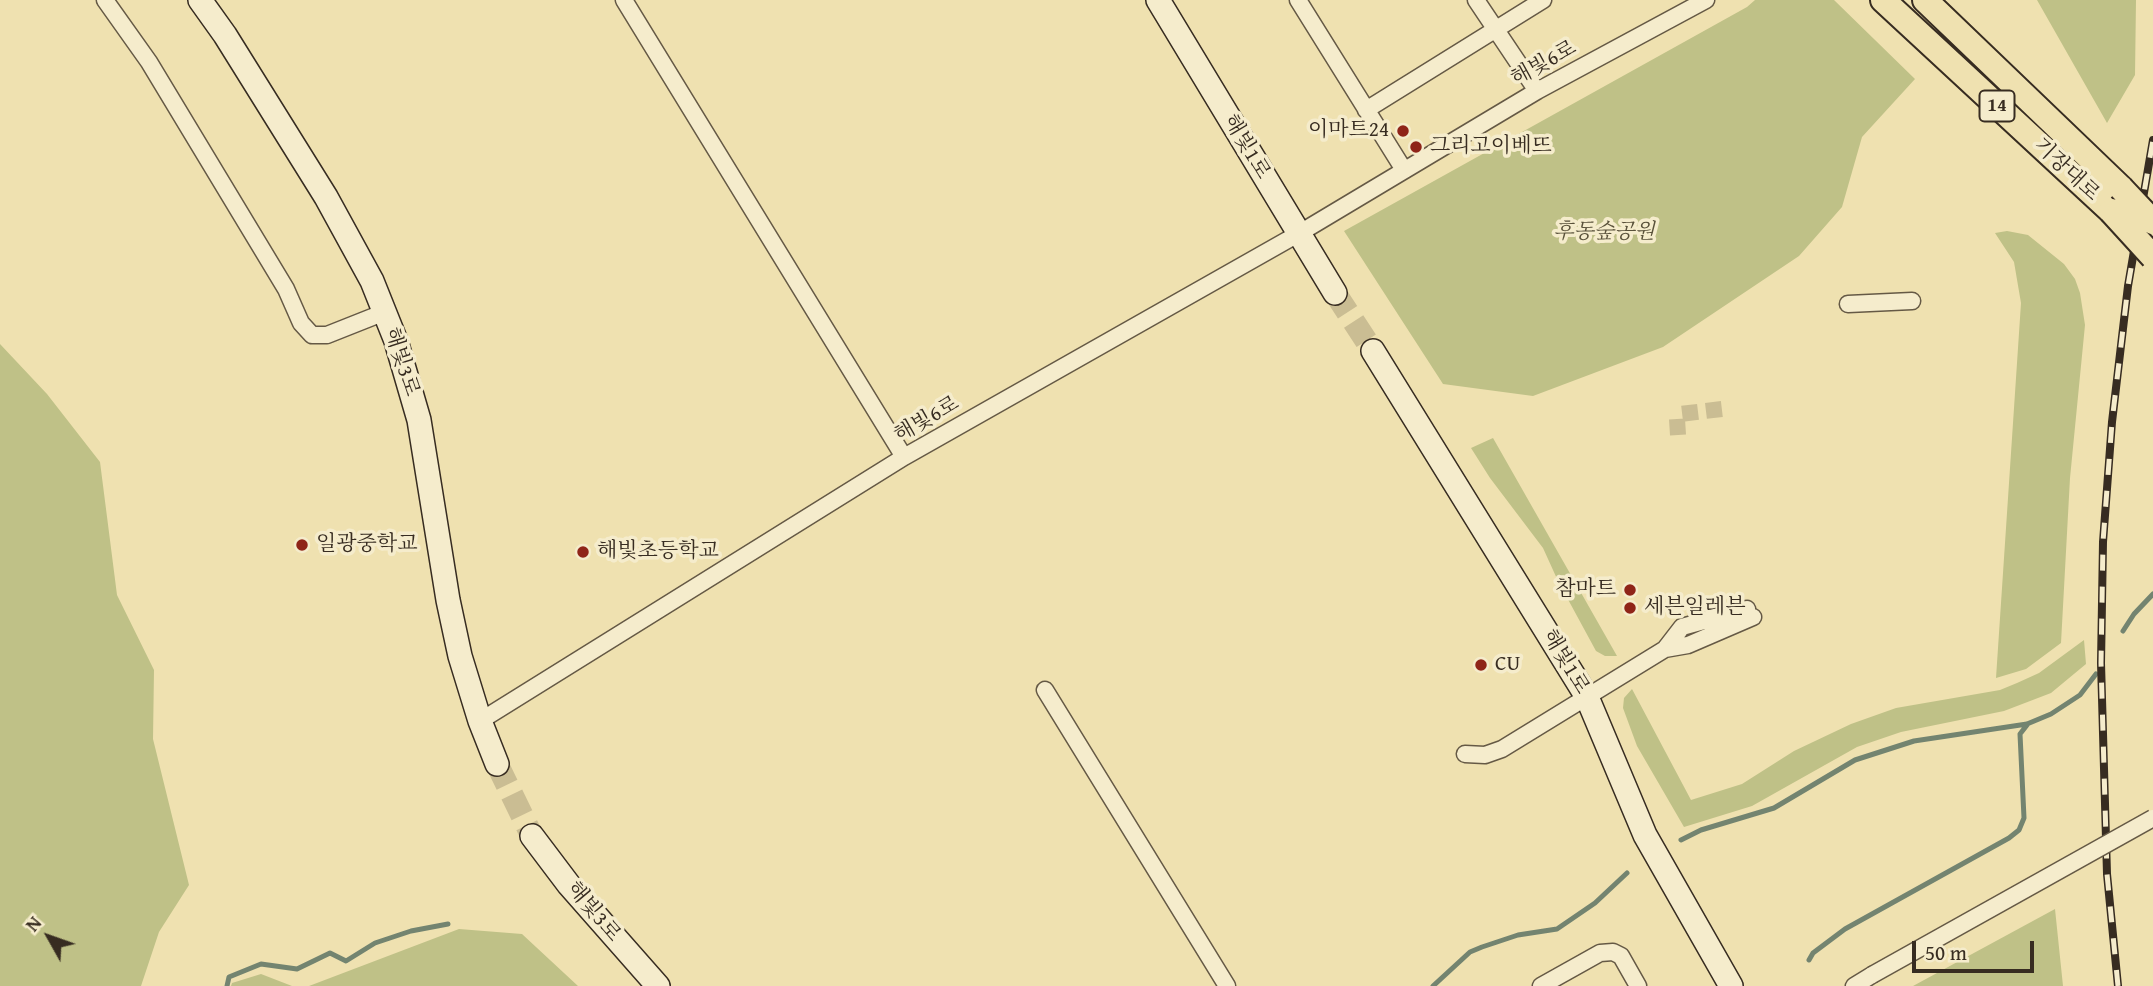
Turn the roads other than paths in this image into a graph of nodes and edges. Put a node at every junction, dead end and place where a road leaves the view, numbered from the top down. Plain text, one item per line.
1 (105, 0) edge
2 (624, 0) edge
3 (1158, 0) edge
4 (1476, 0) edge
5 (1543, 0) edge
6 (1706, 0) edge
7 (1883, 0) edge
8 (1925, 0) edge
9 (1303, 2) edge
10 (208, 3) edge
11 (1494, 29) junction
12 (1537, 91) junction
13 (1366, 110) junction
14 (1404, 170) junction
15 (2153, 222) edge
16 (1298, 234) junction
17 (2153, 257) edge
18 (1335, 293) tunnel mouth
19 (1912, 301) dead end
20 (1848, 304) dead end
21 (385, 312) junction
22 (1373, 351) tunnel mouth
23 (904, 457) junction
24 (1751, 613) dead end
25 (1045, 690) dead end
26 (1587, 697) junction
27 (480, 721) junction
28 (1465, 754) dead end
29 (497, 765) tunnel mouth
30 (2153, 818) edge
31 (532, 836) tunnel mouth
32 (658, 986) edge
33 (1227, 986) edge
34 (1541, 986) edge
35 (1639, 986) edge
36 (1731, 986) edge
37 (1854, 986) edge

1 - 21 street
2 - 23 street
3 - 16 street, 해빛1로
4 - 11 street
5 - 11 street
6 - 12 street, 해빛6로
7 - 17 main road, 기장대로 / 14, bridge
8 - 15 main road, 기장대로 / 14, bridge
9 - 13 street
10 - 21 street, 해빛3로
11 - 12 street
11 - 13 street
12 - 14 street, 해빛6로
13 - 14 street
14 - 16 street, 해빛6로
16 - 18 street, 해빛1로
16 - 23 street, 해빛6로
19 - 20 street
21 - 27 street, 해빛3로
22 - 26 street, 해빛1로
23 - 27 street, 해빛6로
24 - 26 street
25 - 33 street
26 - 28 street
26 - 36 street, 해빛1로
27 - 29 street, 해빛3로
30 - 37 street, bridge
31 - 32 street, 해빛3로
34 - 35 street

